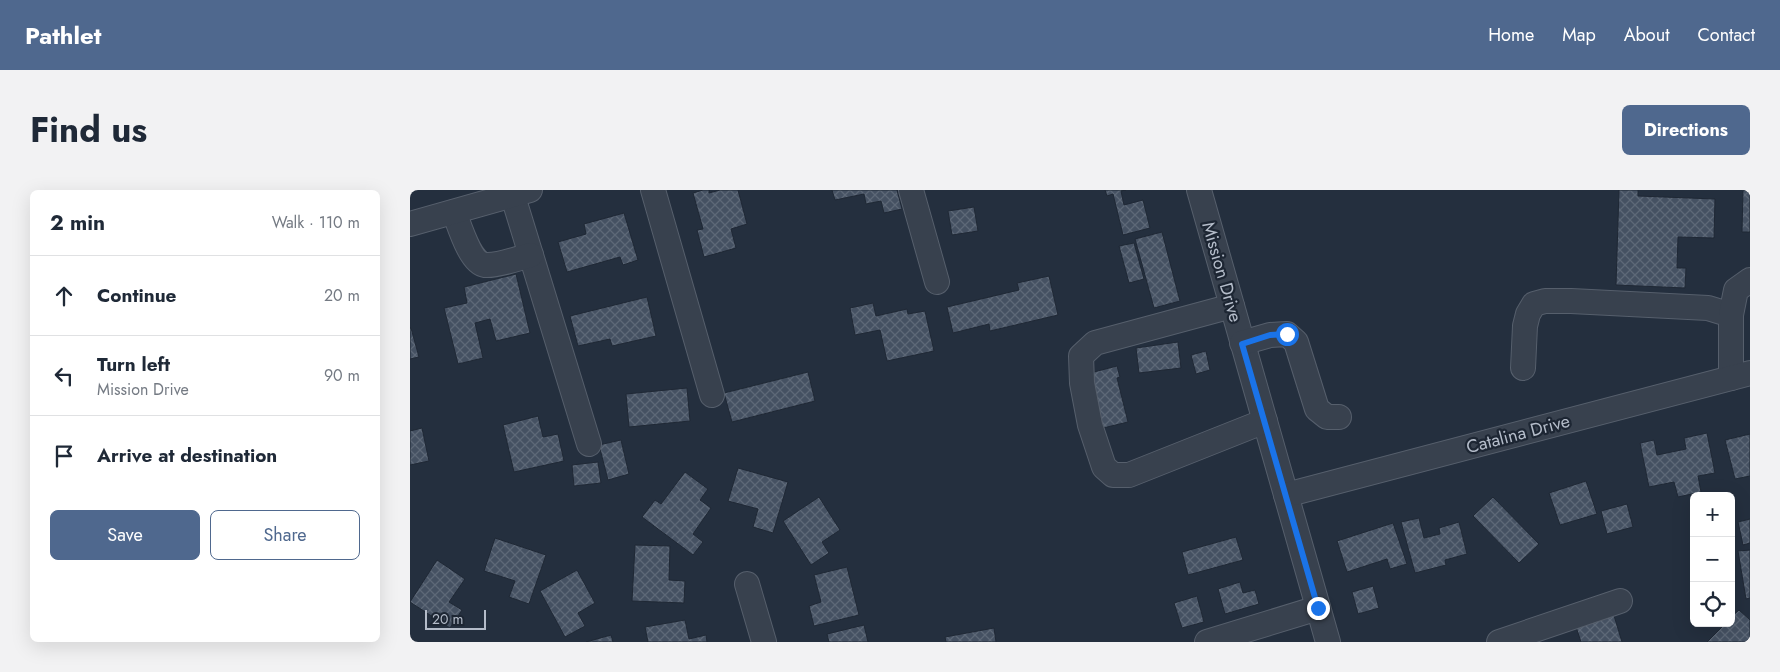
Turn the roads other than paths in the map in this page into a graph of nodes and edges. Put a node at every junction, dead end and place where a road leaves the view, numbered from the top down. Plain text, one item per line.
1 (653, 190) edge
2 (911, 190) edge
3 (1198, 190) edge
4 (518, 192) edge
5 (454, 212) junction
6 (410, 224) edge
7 (532, 255) junction
8 (1750, 280) edge
9 (937, 282) dead end
10 (1232, 306) junction
11 (1731, 315) junction
12 (1242, 344) junction
13 (1522, 368) dead end
14 (1741, 375) edge
15 (712, 395) dead end
16 (1339, 417) dead end
17 (1264, 421) junction
18 (589, 444) dead end
19 (1286, 495) junction
20 (747, 584) dead end
21 (1620, 601) dead end
22 (1318, 608) junction
23 (764, 642) edge
24 (1207, 642) edge
25 (1328, 642) edge
26 (1499, 642) edge

1 - 15 street
2 - 9 street
3 - 10 street, Mission Drive
4 - 5 street
4 - 7 street
5 - 6 street
5 - 7 street
7 - 18 street
8 - 11 street
10 - 12 street, Mission Drive
10 - 17 street
11 - 13 street
11 - 14 street
12 - 16 street
12 - 17 street, Mission Drive
14 - 19 street, Catalina Drive
17 - 19 street, Mission Drive
19 - 22 street, Mission Drive
20 - 23 street
21 - 26 street
22 - 24 street
22 - 25 street, Mission Drive

